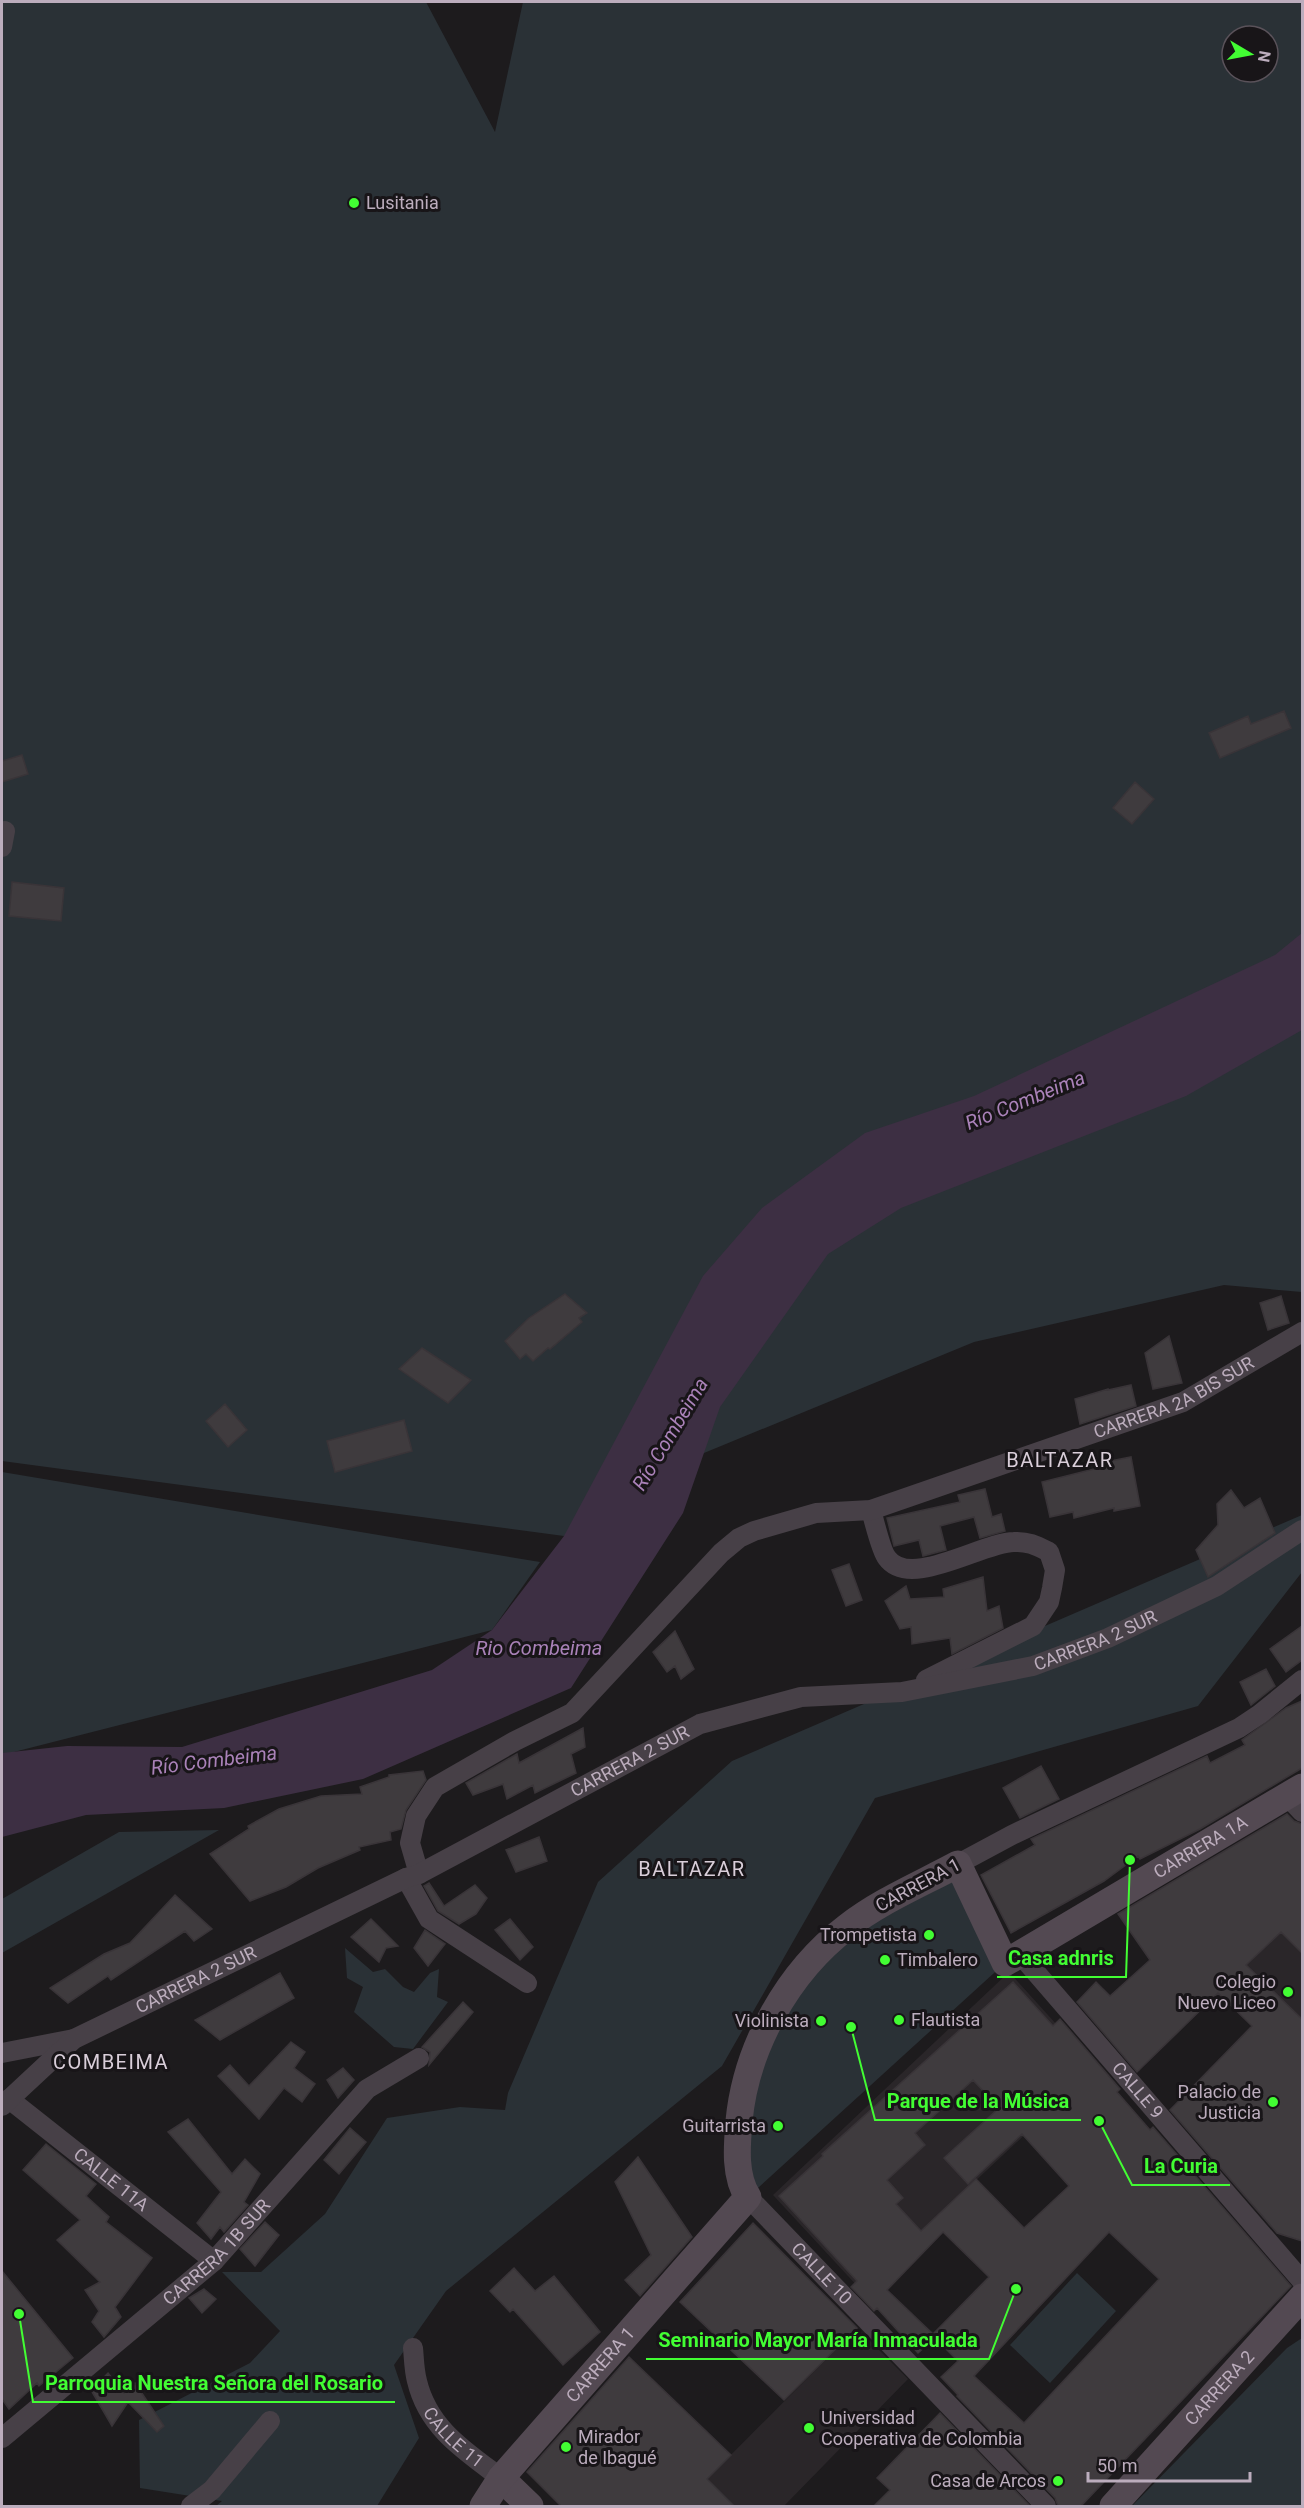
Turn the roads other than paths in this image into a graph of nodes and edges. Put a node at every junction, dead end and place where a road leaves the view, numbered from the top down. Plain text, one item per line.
1 (1302, 1332) edge
2 (871, 1510) junction
3 (1302, 1530) edge
4 (1302, 1680) edge
5 (902, 1692) junction
6 (1297, 1798) edge
7 (958, 1864) junction
8 (412, 1876) junction
9 (1012, 1959) junction
10 (526, 1983) dead end
11 (74, 2039) junction
12 (2, 2053) edge
13 (419, 2058) dead end
14 (5, 2103) edge
15 (748, 2197) junction
16 (214, 2260) junction
17 (1302, 2281) edge
18 (1302, 2297) edge
19 (413, 2348) dead end
20 (270, 2421) dead end
21 (2, 2439) edge
22 (501, 2478) junction
23 (191, 2506) edge
24 (483, 2506) edge
25 (530, 2506) edge
26 (1046, 2506) edge
27 (1113, 2506) edge

1 - 2 street, CARRERA 2A BIS SUR
2 - 5 street
2 - 8 street, CARRERA 2A BIS SUR
3 - 5 street, CARRERA 2 SUR
4 - 7 street, CARRERA 1
5 - 8 street, CARRERA 2 SUR
6 - 9 street, CARRERA 1A
7 - 9 street, CALLE 9
7 - 15 street, CARRERA 1
8 - 10 street
8 - 11 street, CARRERA 2 SUR
9 - 17 street, CALLE 9
11 - 12 street
11 - 14 street, CARRERA 2 SUR
13 - 16 street, CARRERA 1B SUR
14 - 16 street, CALLE 11A
15 - 22 street, CARRERA 1
15 - 26 street, CALLE 10
16 - 21 street, CARRERA 1B SUR
18 - 27 street, CARRERA 2
19 - 22 street, CALLE 11
20 - 23 street
22 - 24 street, CARRERA 1
22 - 25 street, CALLE 11

